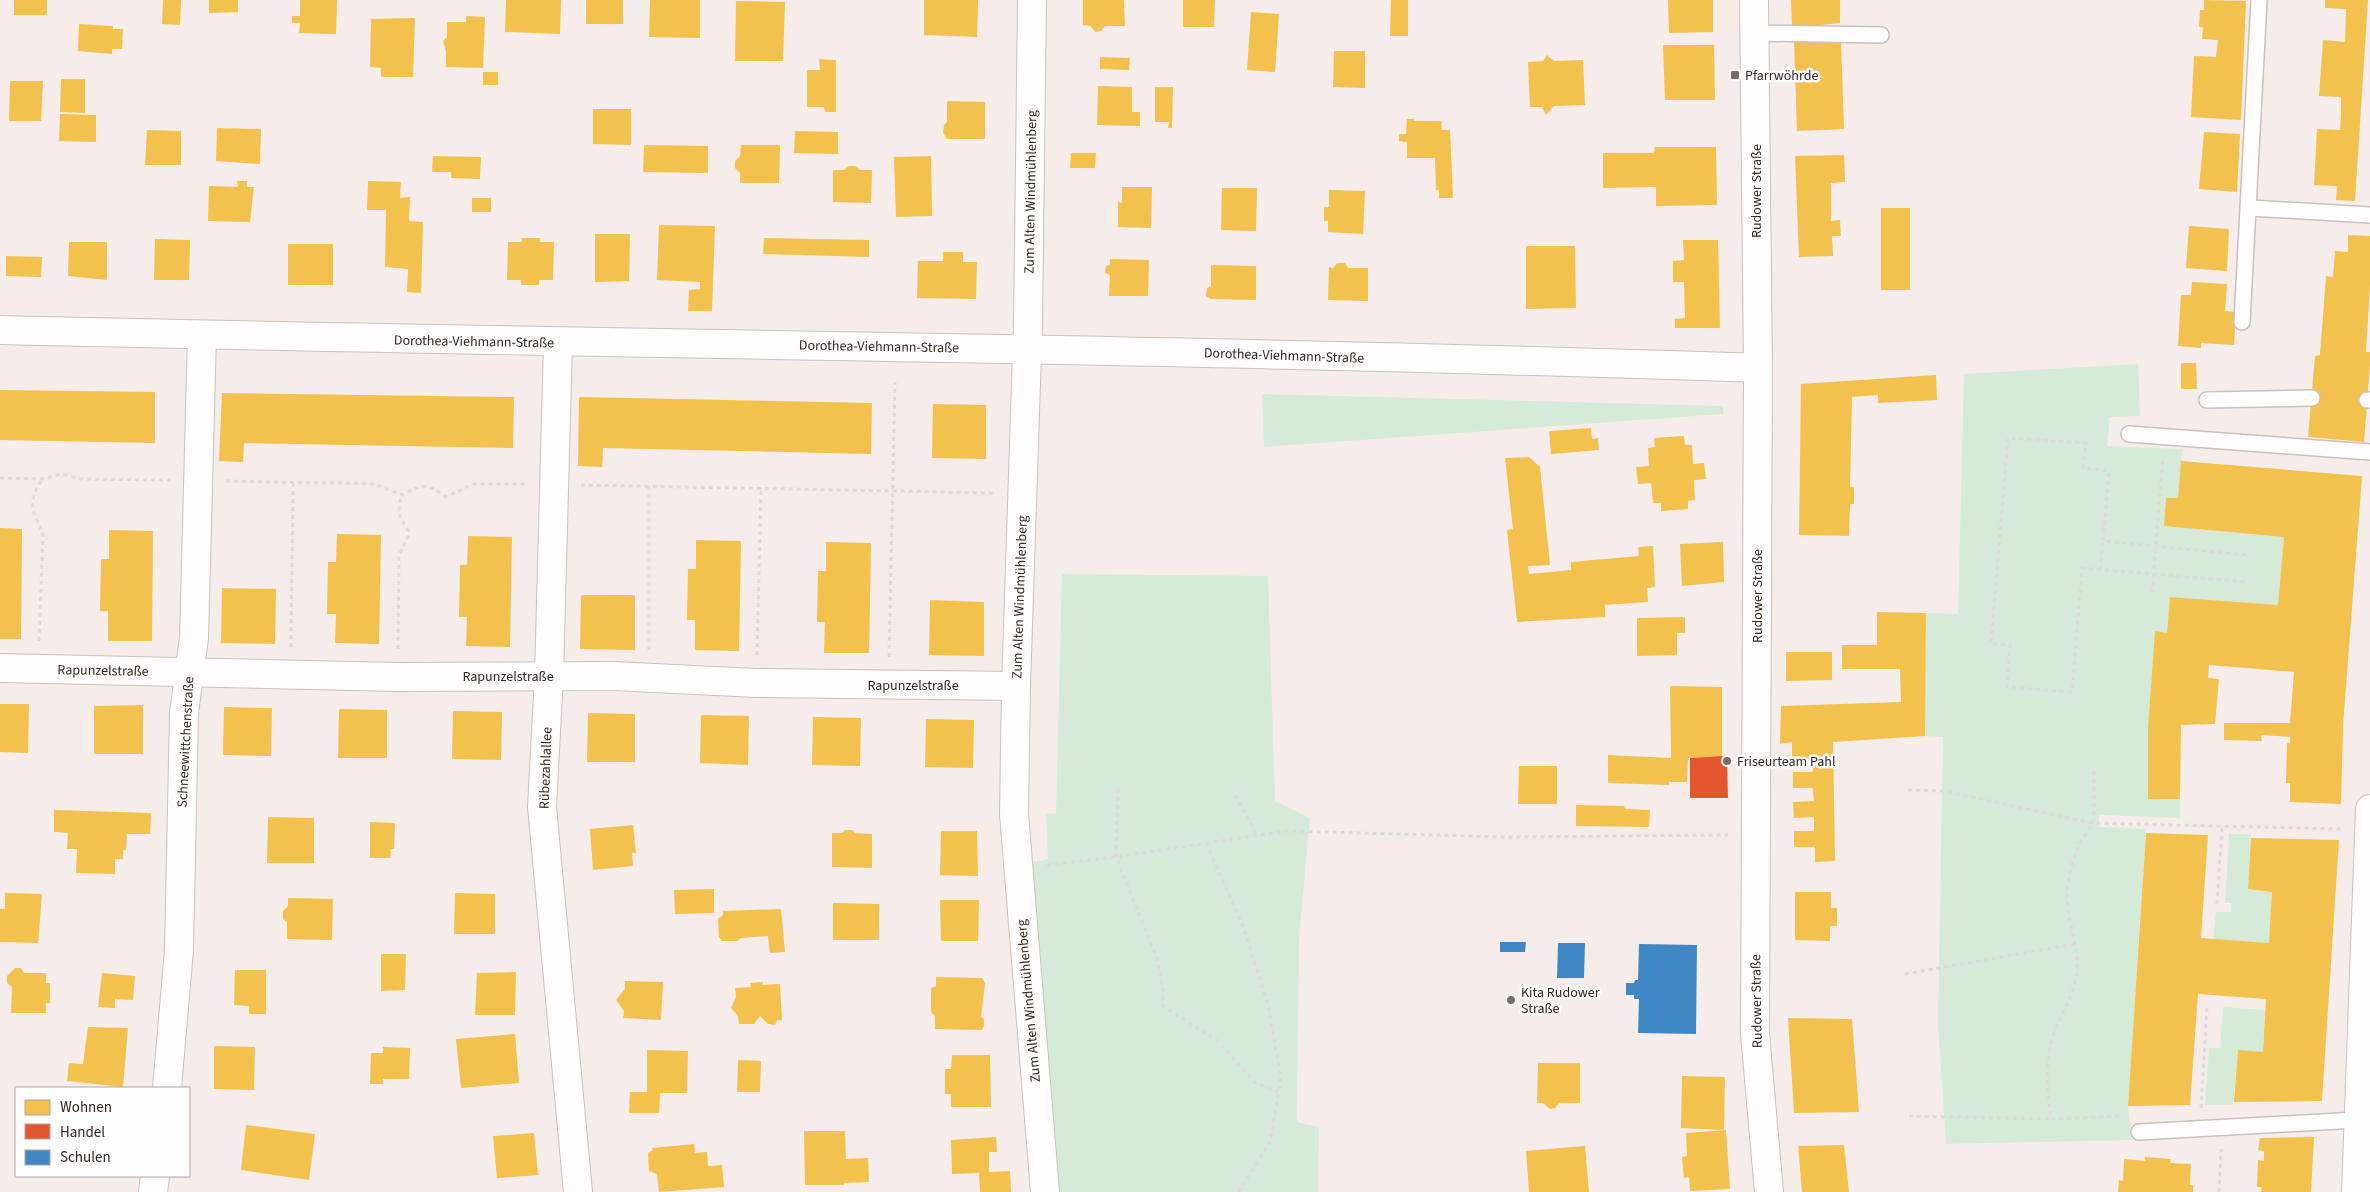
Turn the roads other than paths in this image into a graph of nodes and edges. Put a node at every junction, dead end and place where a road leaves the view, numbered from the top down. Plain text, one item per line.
1 (1032, 0) edge
2 (1754, 0) edge
3 (2259, 0) edge
4 (1755, 34) junction
5 (1882, 35) dead end
6 (2250, 208) junction
7 (2370, 215) edge
8 (2242, 322) dead end
9 (0, 330) edge
10 (202, 335) junction
11 (558, 342) junction
12 (1028, 348) junction
13 (1758, 368) junction
14 (2312, 398) dead end
15 (2207, 400) dead end
16 (2129, 434) dead end
17 (2370, 452) edge
18 (0, 668) edge
19 (188, 672) junction
20 (549, 676) junction
21 (1016, 686) junction
22 (2369, 820) edge
23 (167, 1087) edge
24 (2139, 1132) dead end
25 (2361, 1136) edge
26 (155, 1177) edge
27 (153, 1192) edge
28 (578, 1192) edge
29 (1044, 1192) edge
30 (1769, 1192) edge
31 (2356, 1192) edge

1 - 12 street, Zum Alten Windmühlenberg
2 - 4 street, Rudower Straße
3 - 6 lane
4 - 5 lane
4 - 13 street, Rudower Straße
6 - 7 lane
6 - 8 lane
9 - 10 street, Dorothea-Viehmann-Straße
10 - 11 street, Dorothea-Viehmann-Straße
10 - 19 street, Schneewittchenstraße
11 - 12 street, Dorothea-Viehmann-Straße
11 - 20 street, Rübezahlallee
12 - 13 street, Dorothea-Viehmann-Straße
12 - 21 street, Zum Alten Windmühlenberg
13 - 30 street, Rudower Straße
14 - 15 lane
16 - 17 lane
18 - 19 street, Rapunzelstraße
19 - 20 street, Rapunzelstraße
19 - 23 street, Schneewittchenstraße
20 - 21 street, Rapunzelstraße
20 - 28 street, Rübezahlallee
21 - 29 street, Zum Alten Windmühlenberg
22 - 25 street
24 - 25 lane
25 - 31 street
26 - 27 street

